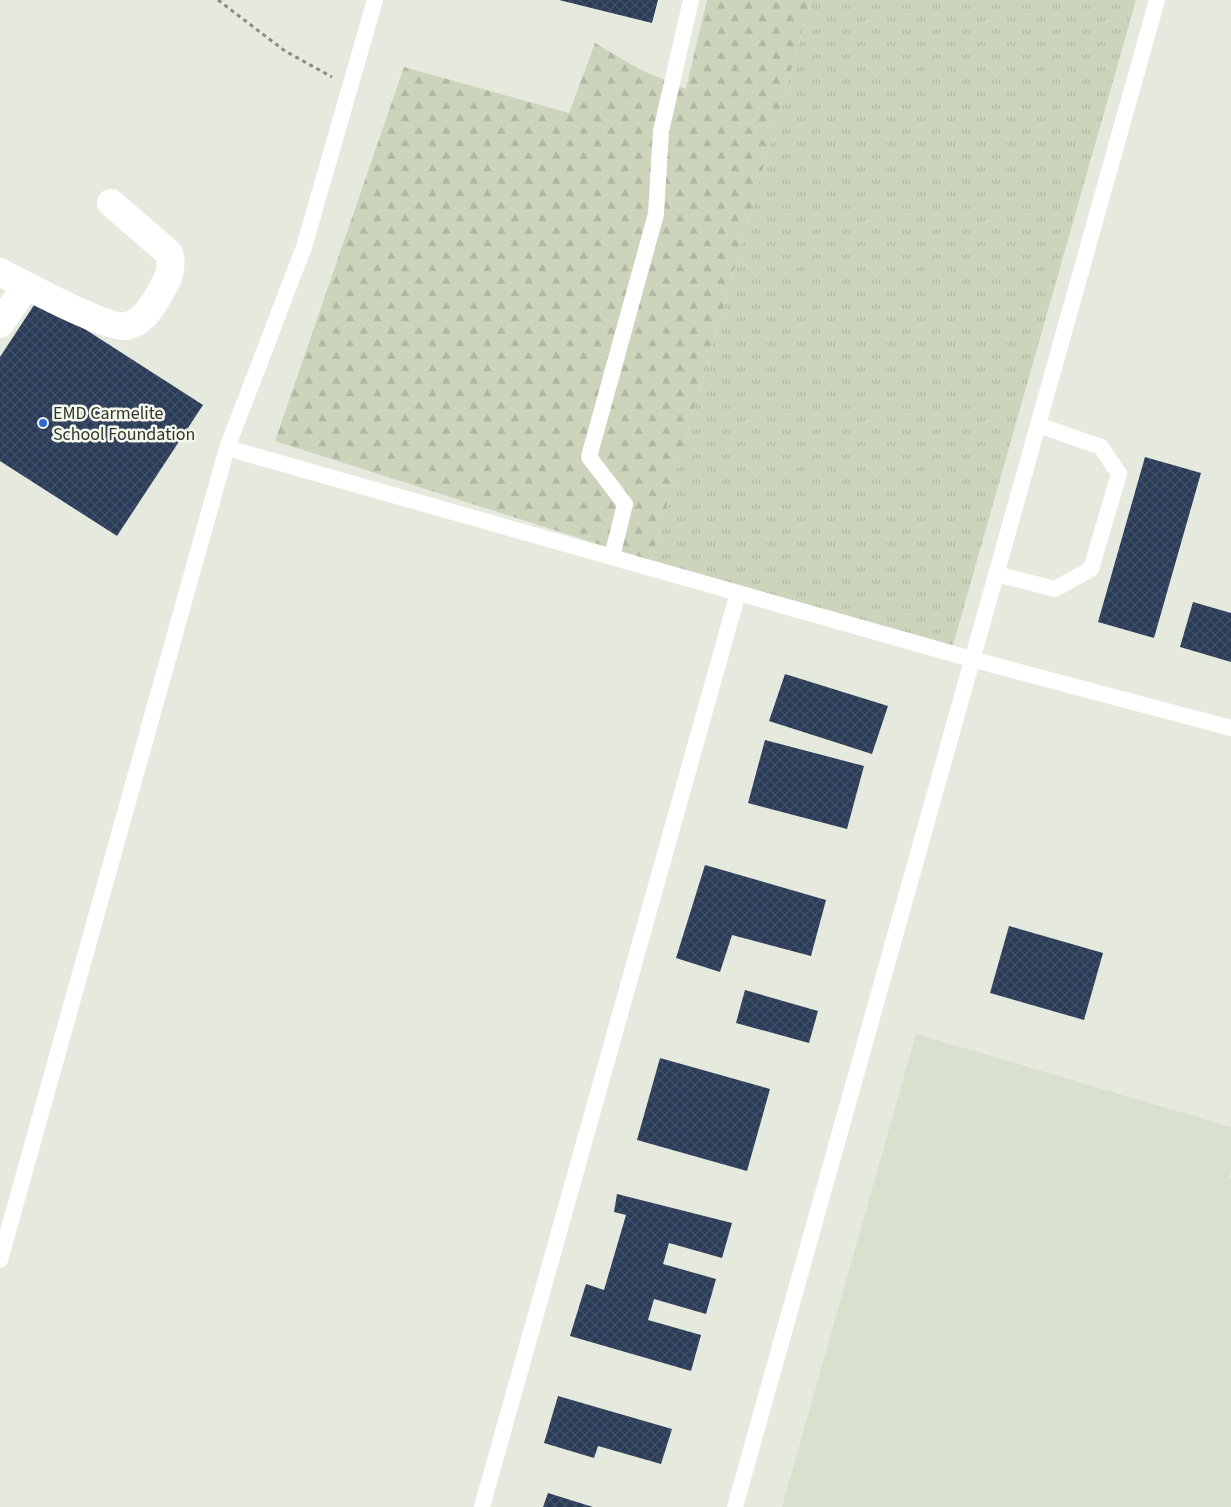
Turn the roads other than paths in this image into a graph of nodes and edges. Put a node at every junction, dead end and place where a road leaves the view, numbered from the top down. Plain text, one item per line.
1 (375, 0) edge
2 (691, 0) edge
3 (1157, 0) edge
4 (111, 203) dead end
5 (0, 272) edge
6 (26, 286) junction
7 (0, 324) edge
8 (1038, 425) junction
9 (227, 448) junction
10 (612, 557) junction
11 (996, 574) junction
12 (738, 593) junction
13 (972, 659) junction
14 (1231, 728) edge
15 (0, 1260) edge
16 (482, 1507) edge
17 (735, 1507) edge

1 - 9 lane
2 - 10 lane
3 - 8 lane
4 - 6 street
5 - 6 street
6 - 7 street
8 - 11 lane
8 - 11 lane
9 - 10 lane
9 - 15 lane
10 - 12 lane
11 - 13 lane
12 - 13 lane
12 - 16 lane
13 - 14 lane
13 - 17 lane

